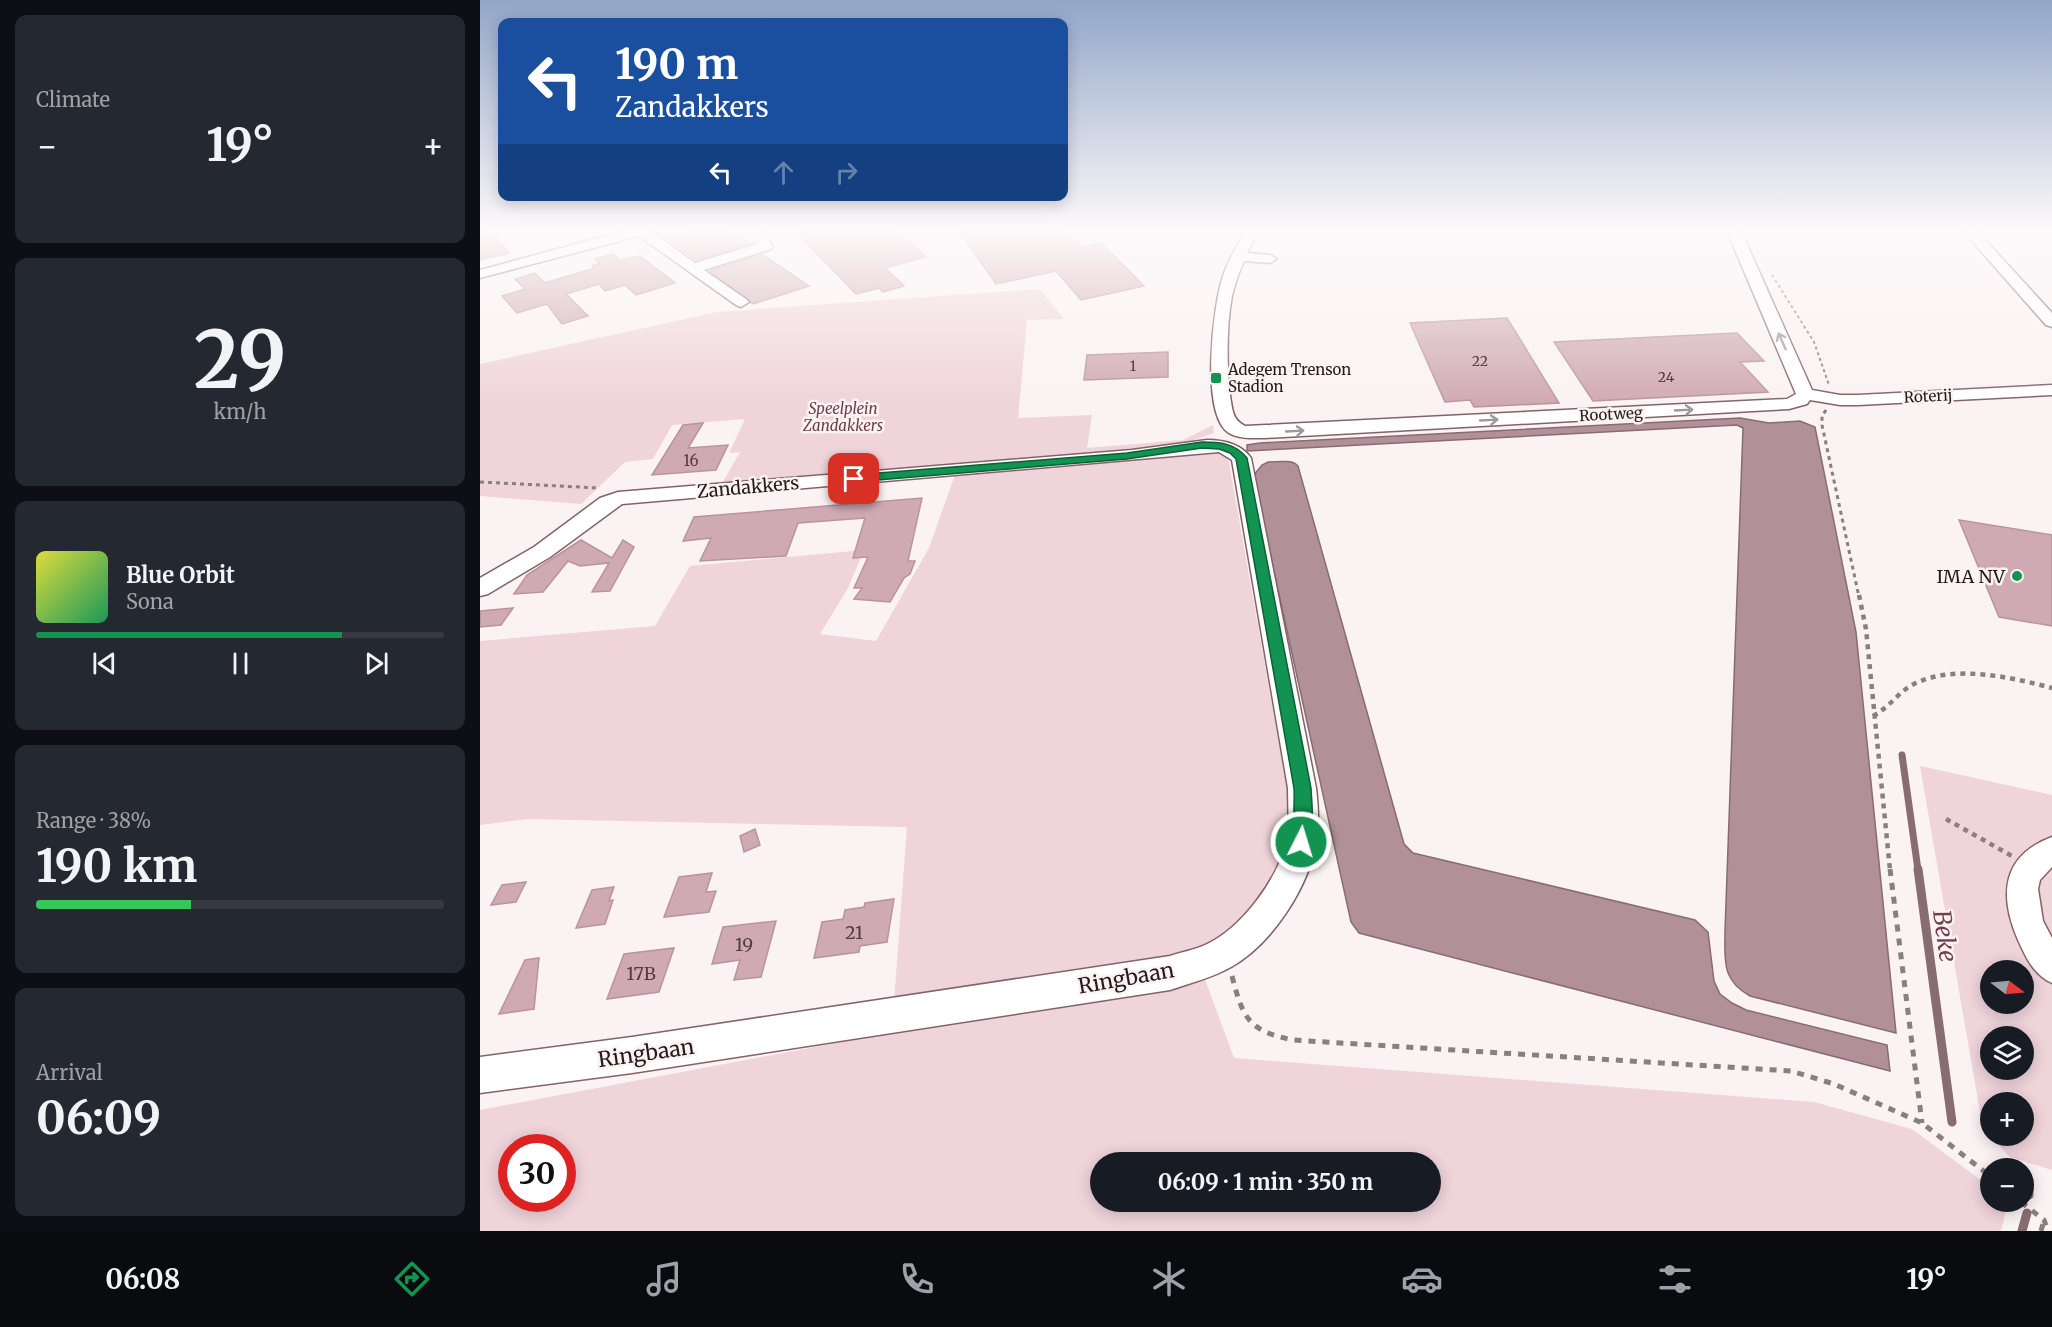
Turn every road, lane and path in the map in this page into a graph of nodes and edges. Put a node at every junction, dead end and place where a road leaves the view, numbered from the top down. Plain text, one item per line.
1 (723, 288) edge
2 (1228, 288) edge
3 (1759, 288) edge
4 (1781, 288) edge
5 (2021, 288) edge
6 (741, 302) dead end
7 (2052, 322) edge
8 (2052, 390) edge
9 (1805, 394) junction
10 (1829, 398) junction
11 (1228, 438) junction
12 (480, 482) edge
13 (607, 503) junction
14 (480, 588) edge
15 (2052, 688) edge
16 (1873, 716) junction
17 (1946, 819) dead end
18 (2042, 858) edge
19 (1225, 953) junction
20 (2052, 966) edge
21 (480, 1075) edge
22 (1922, 1123) junction
23 (1980, 1168) edge
24 (2034, 1212) edge
25 (2044, 1220) junction
26 (2041, 1231) edge
27 (2048, 1231) edge

1 - 6 street
2 - 11 street, Ringbaan
9 -> 3 street
4 - 10 path
5 - 7 street
8 - 10 street, Roterij
9 - 10 street, Roterij
11 -> 9 street, Rootweg
10 - 16 path
11 - 13 street, Zandakkers
11 - 19 street, Ringbaan
12 - 13 path
13 - 14 street, Zandakkers
15 - 16 path
16 - 22 path
17 - 18 path
18 - 20 street
19 - 21 street, Ringbaan
19 - 22 path
22 - 23 path
24 - 25 path
25 - 26 path
25 - 27 path

